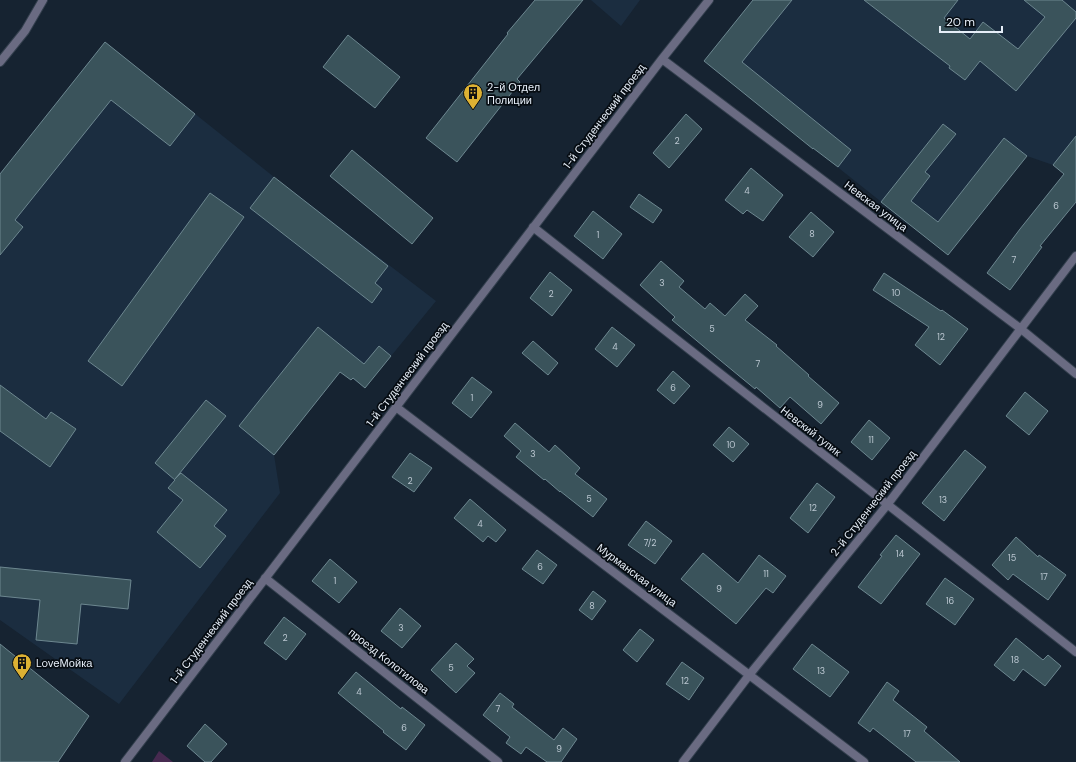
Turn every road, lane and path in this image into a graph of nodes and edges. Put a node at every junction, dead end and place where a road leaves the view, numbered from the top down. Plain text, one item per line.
1 (43, 0) edge
2 (709, 0) edge
3 (662, 58) junction
4 (0, 62) edge
5 (533, 227) junction
6 (1076, 256) edge
7 (1021, 329) junction
8 (1076, 374) edge
9 (396, 407) junction
10 (887, 505) junction
11 (265, 578) junction
12 (1076, 652) edge
13 (750, 674) junction
14 (125, 762) edge
15 (498, 762) edge
16 (683, 762) edge
17 (864, 762) edge

1 - 4 street
2 - 3 street, 1-й Студенческий проезд
3 - 5 street, 1-й Студенческий проезд
3 - 7 street, Невская улица
5 - 9 street, 1-й Студенческий проезд
5 - 10 street, Невский тупик
6 - 7 street, 2-й Студенческий проезд
7 - 8 street, Невская улица
7 - 10 street, 2-й Студенческий проезд
9 - 11 street, 1-й Студенческий проезд
9 - 13 street, Мурманская улица
10 - 12 street, Невский тупик
10 - 13 street, 2-й Студенческий проезд
11 - 14 street, 1-й Студенческий проезд
11 - 15 street, проезд Колотилова
13 - 16 street, 2-й Студенческий проезд
13 - 17 street, Мурманская улица

